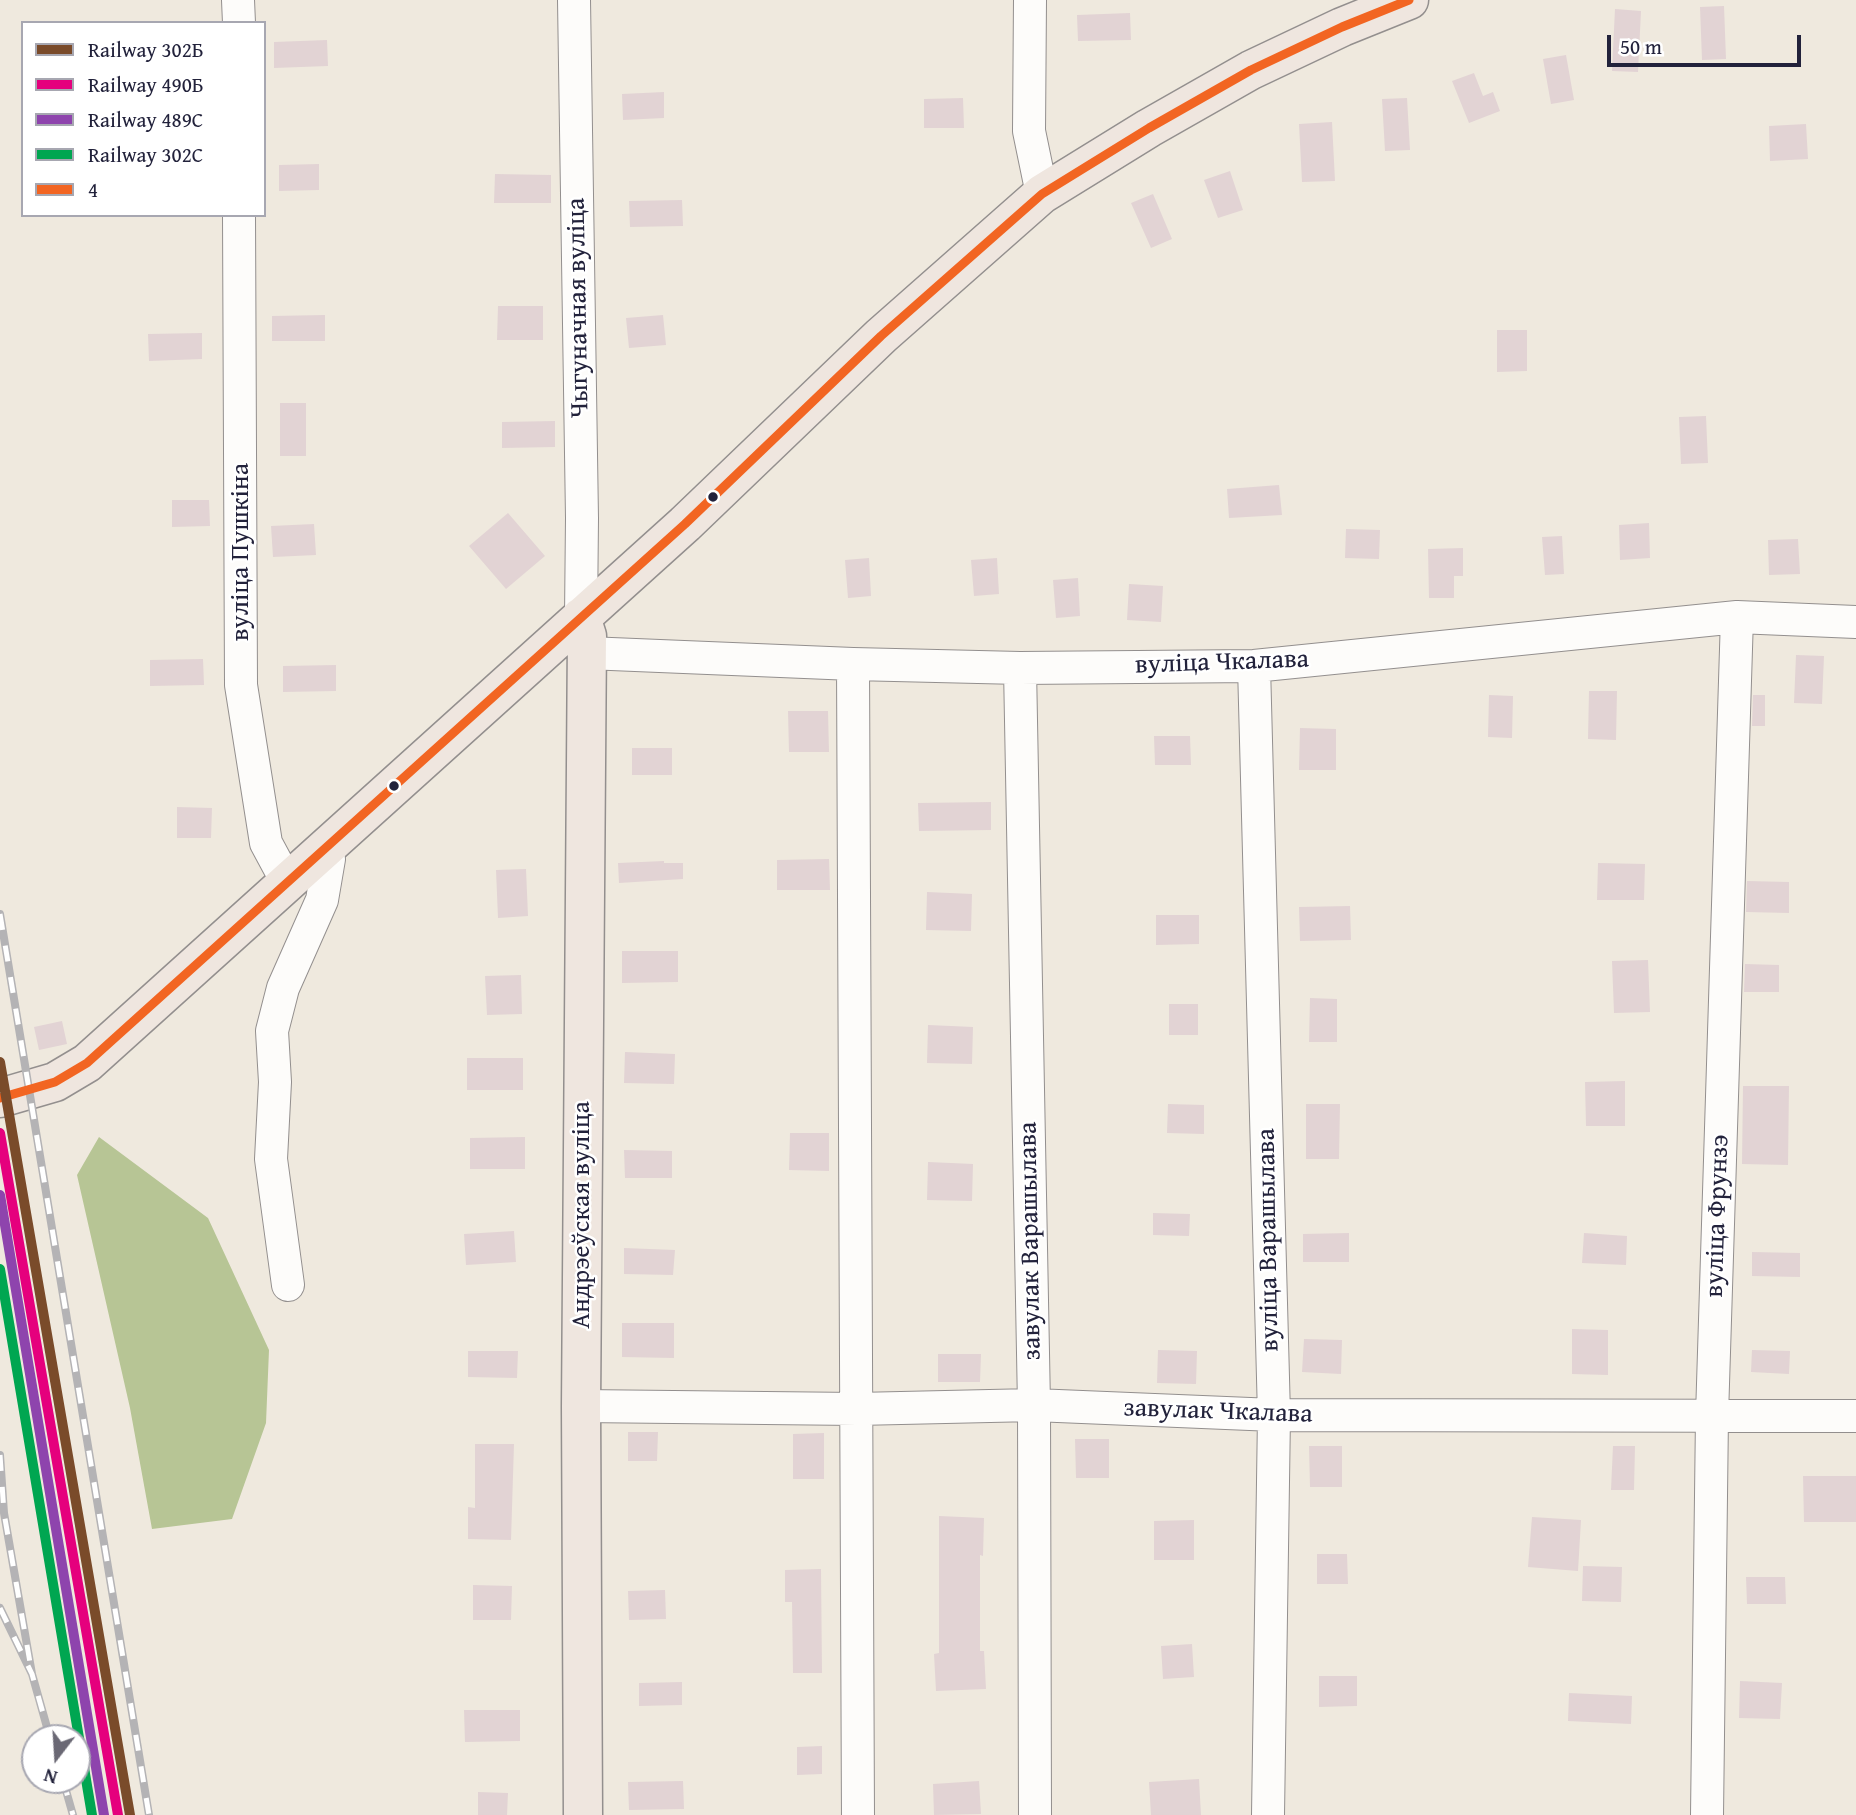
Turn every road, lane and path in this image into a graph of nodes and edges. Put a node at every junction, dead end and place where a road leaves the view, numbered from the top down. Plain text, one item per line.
1 (239, 0) edge
2 (573, 0) edge
3 (1030, 0) edge
4 (1409, 0) edge
5 (239, 21) edge
6 (1042, 194) junction
7 (239, 217) edge
8 (1737, 617) junction
9 (1856, 622) edge
10 (584, 635) junction
11 (853, 664) junction
12 (1255, 666) junction
13 (1020, 668) junction
14 (324, 848) junction
15 (287, 882) junction
16 (0, 1098) edge
17 (288, 1285) dead end
18 (1034, 1405) junction
19 (581, 1406) junction
20 (857, 1409) junction
21 (1274, 1415) junction
22 (1712, 1416) junction
23 (1856, 1416) edge
24 (583, 1815) edge
25 (858, 1815) edge
26 (1035, 1815) edge
27 (1268, 1815) edge
28 (1707, 1815) edge

1 - 5 street
2 - 10 street, Чыгуначная вуліца
3 - 6 street
4 - 6 main road
6 - 10 main road
7 - 15 street, вуліца Пушкіна
8 - 9 street, вуліца Чкалава
8 - 12 street, вуліца Чкалава
8 - 22 street, вуліца Фрунзэ
10 - 11 street, вуліца Чкалава
10 - 14 main road
10 - 19 main road, Андрэеўская вуліца
11 - 13 street, вуліца Чкалава
11 - 20 street
12 - 13 street, вуліца Чкалава
12 - 21 street, вуліца Варашылава
13 - 18 street, завулак Варашылава
14 - 15 main road
14 - 17 street
15 - 16 main road
18 - 20 street, завулак Чкалава
18 - 21 street, завулак Чкалава
18 - 26 street, завулак Варашылава
19 - 20 street, завулак Чкалава
19 - 24 main road, Андрэеўская вуліца
20 - 25 street
21 - 22 street, завулак Чкалава
21 - 27 street, вуліца Варашылава
22 - 23 street, завулак Чкалава
22 - 28 street, вуліца Фрунзэ

